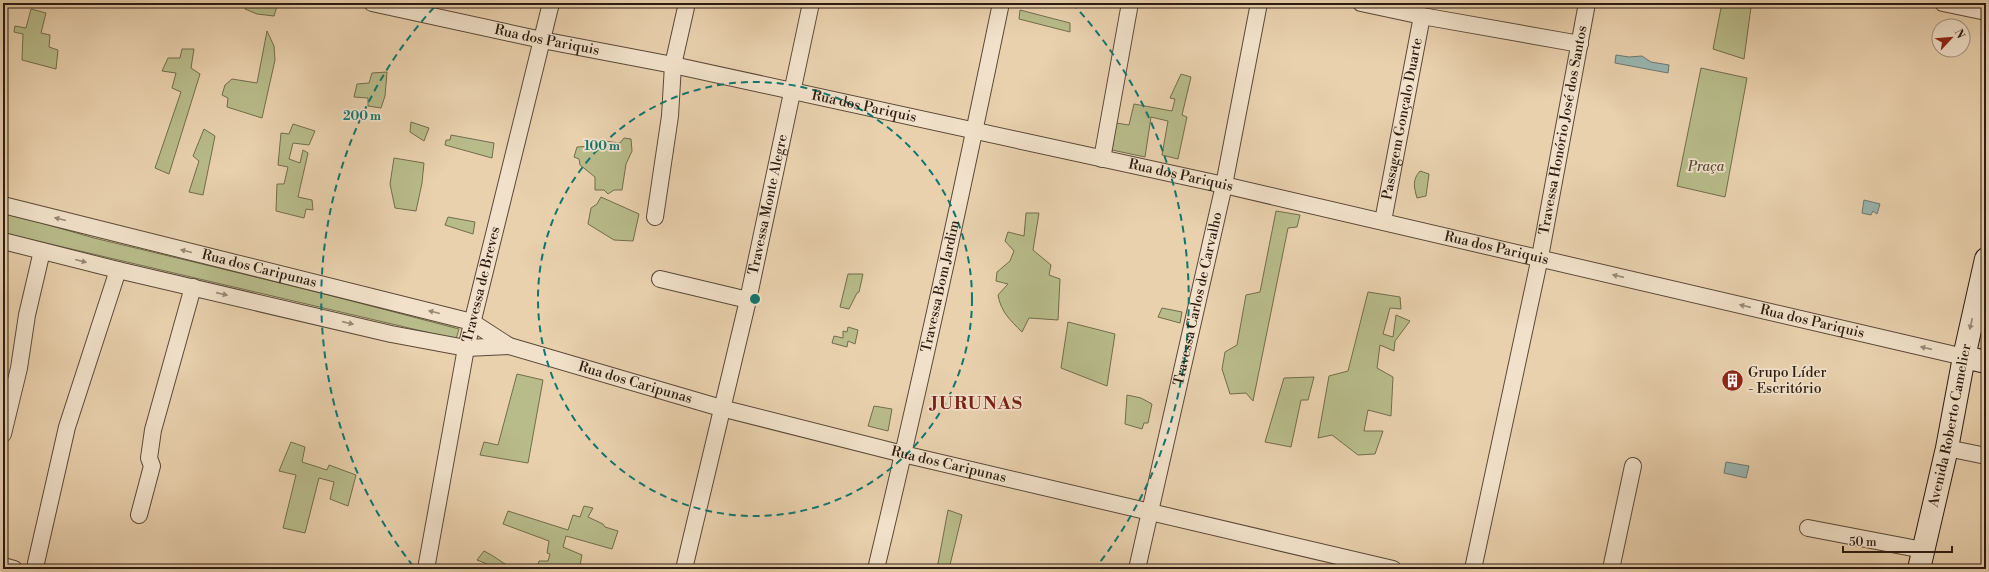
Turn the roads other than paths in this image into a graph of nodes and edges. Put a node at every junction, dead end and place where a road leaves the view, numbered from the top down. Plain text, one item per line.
1 (372, 3) edge
2 (551, 3) edge
3 (687, 3) edge
4 (811, 3) edge
5 (1001, 3) edge
6 (1130, 3) edge
7 (1259, 3) edge
8 (1361, 3) edge
9 (1587, 3) edge
10 (1943, 3) edge
11 (1986, 12) edge
12 (1422, 16) junction
13 (542, 40) junction
14 (1580, 44) junction
15 (673, 65) junction
16 (792, 92) junction
17 (975, 132) junction
18 (1102, 159) junction
19 (1224, 185) junction
20 (3, 205) edge
21 (656, 217) dead end
22 (1383, 221) junction
23 (3, 241) edge
24 (42, 251) junction
25 (1540, 257) junction
26 (1986, 259) edge
27 (118, 270) junction
28 (660, 279) dead end
29 (193, 287) junction
30 (748, 300) junction
31 (472, 322) junction
32 (509, 346) junction
33 (466, 348) junction
34 (1964, 357) junction
35 (1986, 362) edge
36 (721, 408) junction
37 (3, 434) edge
38 (1947, 448) junction
39 (903, 454) junction
40 (1986, 456) edge
41 (1634, 466) dead end
42 (1150, 512) junction
43 (139, 515) dead end
44 (1808, 528) dead end
45 (1921, 560) edge
46 (3, 566) edge
47 (14, 569) edge
48 (36, 569) edge
49 (426, 569) edge
50 (684, 569) edge
51 (876, 569) edge
52 (1136, 569) edge
53 (1393, 569) edge
54 (1473, 569) edge
55 (1611, 569) edge

1 - 13 street, Rua dos Pariquis
2 - 13 street, Travessa de Breves
3 - 15 street
4 - 16 street, Travessa Monte Alegre
5 - 17 street, Travessa Bom Jardim
6 - 18 street
7 - 19 street, Travessa Carlos de Carvalho
8 - 12 street
9 - 14 street, Travessa Honório José dos Santos
10 - 11 street
12 - 14 street
12 - 22 street, Passagem Gonçalo Duarte
13 - 15 street, Rua dos Pariquis
13 - 31 street, Travessa de Breves
14 - 25 street, Travessa Honório José dos Santos
15 - 16 street, Rua dos Pariquis
15 - 21 street
16 - 17 street, Rua dos Pariquis
16 - 30 street, Travessa Monte Alegre
17 - 18 street, Rua dos Pariquis
17 - 39 street, Travessa Bom Jardim
18 - 19 street, Rua dos Pariquis
19 - 22 street, Rua dos Pariquis
19 - 42 street, Travessa Carlos de Carvalho
31 -> 20 street, Rua dos Caripunas
22 - 25 street, Rua dos Pariquis
23 - 24 street, Rua dos Caripunas
24 -> 27 street, Rua dos Caripunas
24 - 37 street
34 -> 25 street, Rua dos Pariquis
25 - 54 street, Travessa Honório José dos Santos
26 -> 34 main road, Avenida Roberto Camelier
27 - 29 street, Rua dos Caripunas
27 - 48 street
28 - 30 street
29 -> 33 street, Rua dos Caripunas
29 - 43 street
30 - 36 street, Travessa Monte Alegre
31 - 32 street, Rua dos Caripunas
31 - 33 street, Travessa de Breves
32 - 33 street, Rua dos Caripunas
32 - 36 street, Rua dos Caripunas
33 - 49 street, Travessa de Breves
34 - 35 main road, Rua dos Pariquis
34 - 38 main road, Avenida Roberto Camelier
36 - 39 street, Rua dos Caripunas
36 - 50 street, Travessa Monte Alegre
38 - 40 street
38 - 45 main road, Avenida Roberto Camelier
39 - 42 street, Rua dos Caripunas
39 - 51 street, Travessa Bom Jardim
41 - 55 street
42 - 52 street, Travessa Carlos de Carvalho
42 - 53 street, Rua dos Caripunas
44 - 45 street
46 - 47 street

